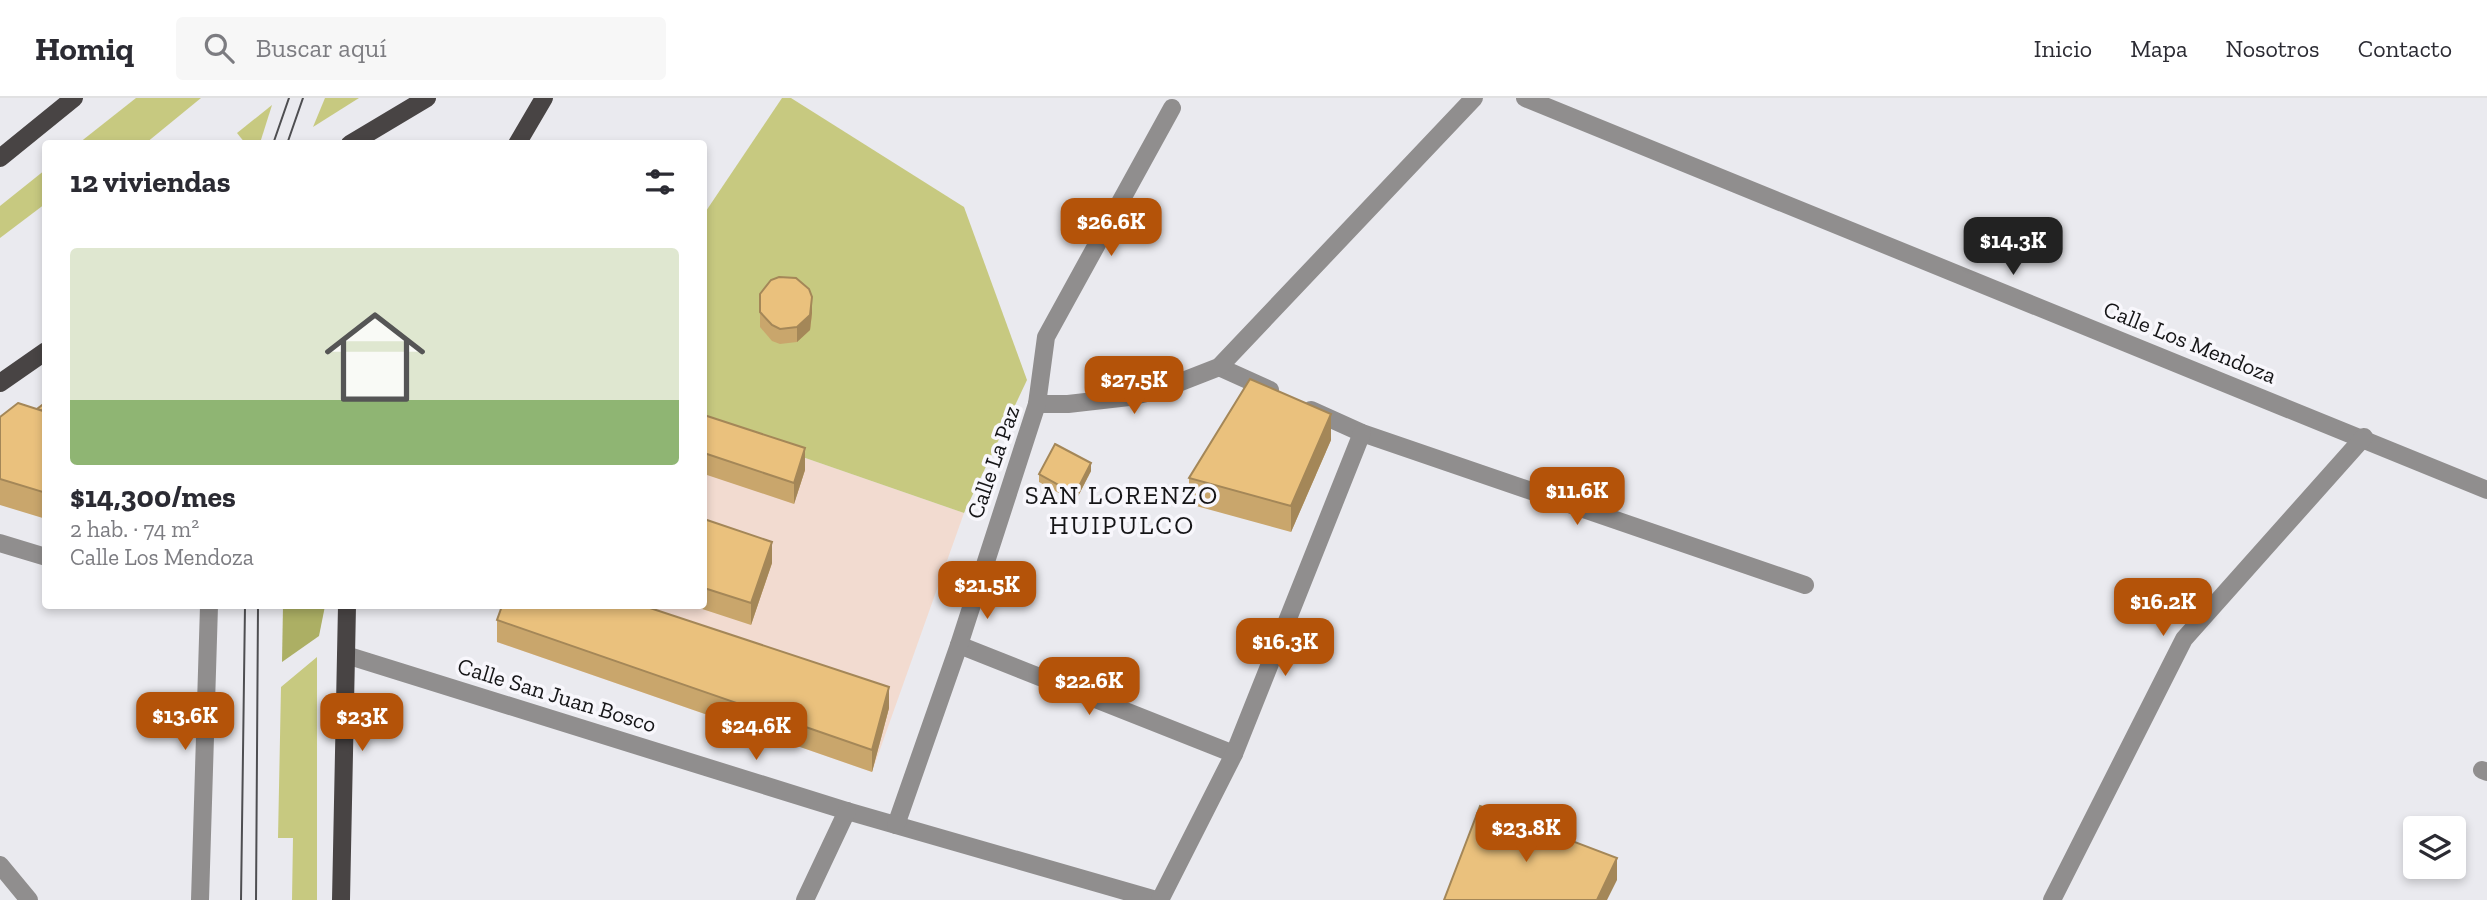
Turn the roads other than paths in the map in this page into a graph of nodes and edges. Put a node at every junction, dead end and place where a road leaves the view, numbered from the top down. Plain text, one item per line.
1 (74, 98) edge
2 (427, 98) edge
3 (544, 98) edge
4 (1474, 98) edge
5 (1525, 98) edge
6 (1172, 108) dead end
7 (358, 140) edge
8 (519, 140) edge
9 (0, 158) edge
10 (42, 354) edge
11 (1219, 367) junction
12 (1, 382) edge
13 (1037, 404) junction
14 (1362, 433) junction
15 (2364, 438) junction
16 (2487, 490) edge
17 (0, 543) edge
18 (42, 556) edge
19 (1805, 585) dead end
20 (205, 609) edge
21 (347, 609) edge
22 (959, 645) junction
23 (346, 655) junction
24 (1234, 754) junction
25 (846, 811) junction
26 (896, 825) junction
27 (0, 865) edge
28 (29, 900) edge
29 (200, 900) edge
30 (341, 900) edge
31 (805, 900) edge
32 (1158, 900) edge
33 (2052, 900) edge

1 - 9 main road
2 - 7 main road
3 - 8 main road
4 - 11 street, Calle La Paz
5 - 15 street, Calle Los Mendoza
6 - 13 street
10 - 12 main road
11 - 13 street, Calle La Paz
11 - 14 street
13 - 22 street, Calle La Paz
14 - 19 street
14 - 24 street
15 - 16 street, Calle Los Mendoza
15 - 33 street
17 - 18 street
20 - 29 street
21 - 23 main road
22 - 24 street
22 - 26 street, Calle La Paz
23 - 25 street, Calle San Juan Bosco
23 - 30 main road
24 - 32 street
25 - 26 street, Calle San Juan Bosco
25 - 31 street
26 - 32 street, Calle San Juan Bosco
27 - 28 street

